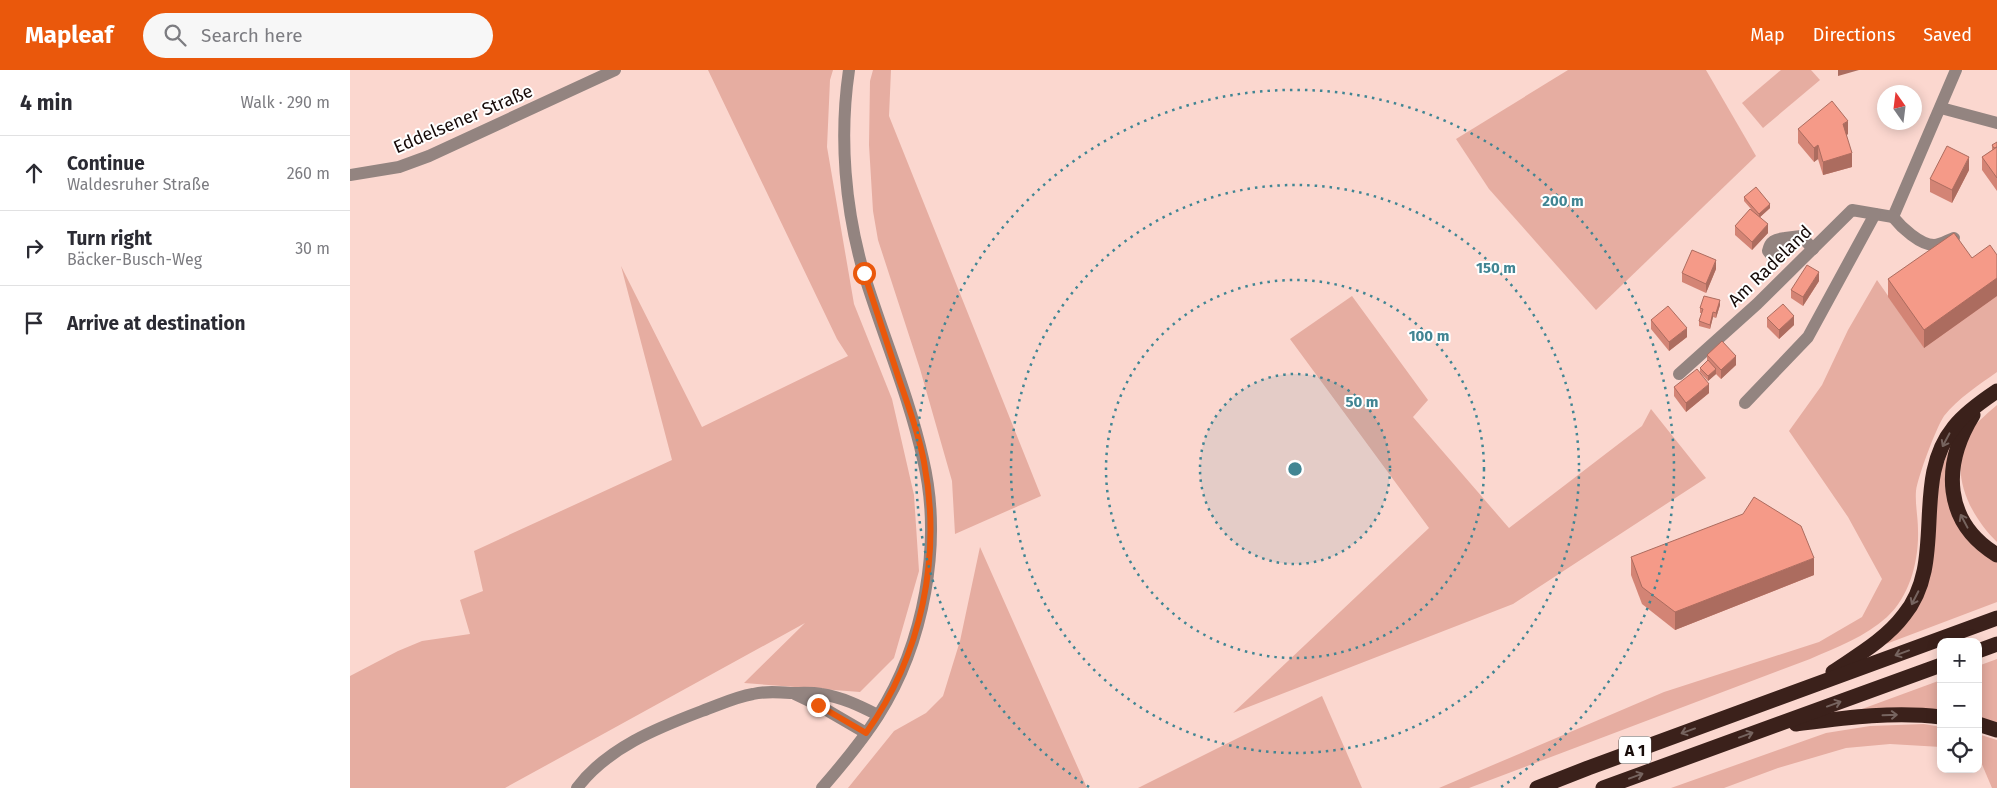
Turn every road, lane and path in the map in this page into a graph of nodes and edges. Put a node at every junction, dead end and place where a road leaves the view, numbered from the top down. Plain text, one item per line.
1 (614, 70) edge
2 (849, 70) edge
3 (1954, 71) edge
4 (1941, 108) junction
5 (1997, 123) edge
6 (350, 175) edge
7 (1875, 214) junction
8 (1894, 217) junction
9 (1785, 238) dead end
10 (1954, 238) edge
11 (1813, 249) junction
12 (1679, 374) dead end
13 (1997, 391) edge
14 (1746, 403) dead end
15 (1979, 405) junction
16 (1997, 555) edge
17 (1997, 618) edge
18 (1997, 644) edge
19 (1982, 650) edge
20 (1937, 665) edge
21 (1814, 685) junction
22 (792, 693) junction
23 (878, 715) junction
24 (1937, 716) edge
25 (1982, 725) edge
26 (1772, 726) junction
27 (1997, 730) edge
28 (866, 733) junction
29 (577, 788) edge
30 (822, 788) edge
31 (1537, 788) edge
32 (1603, 788) edge

1 - 6 street, Eddelsener Straße
2 - 23 street
3 - 4 street
4 - 5 street
4 - 8 street
7 - 8 street, Am Radeland
7 - 11 street, Am Radeland
7 - 14 street
8 - 10 street
9 - 11 street
11 - 12 street, Am Radeland
13 - 15 highway
16 -> 15 highway
15 -> 21 highway
17 -> 21 highway, A 1
18 - 19 highway
26 -> 20 highway, A 1
21 -> 31 highway, A 1
22 - 23 street
22 - 28 street
22 - 29 street
23 - 28 street
26 -> 24 highway
25 - 27 highway
32 -> 26 highway, A 1
28 - 30 street

